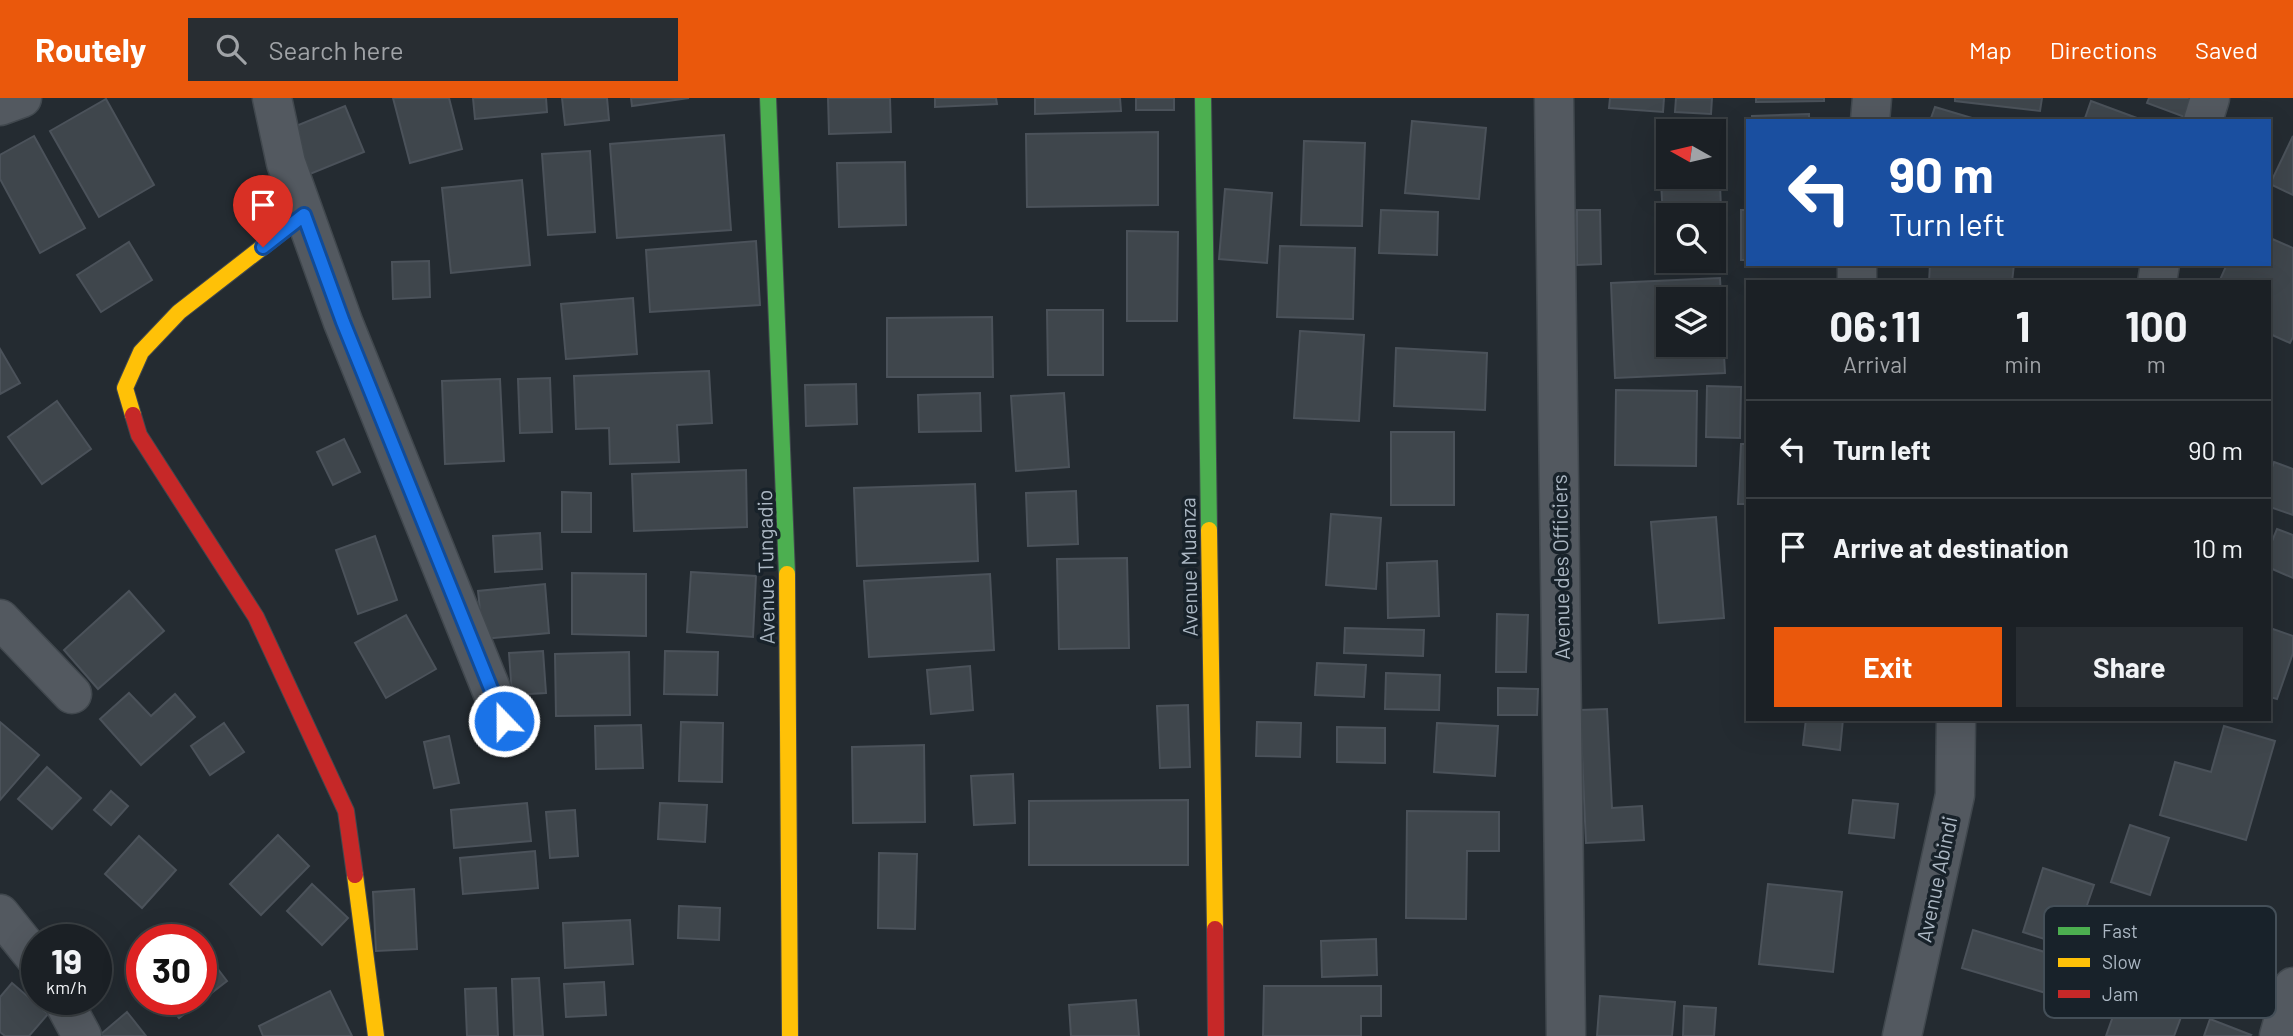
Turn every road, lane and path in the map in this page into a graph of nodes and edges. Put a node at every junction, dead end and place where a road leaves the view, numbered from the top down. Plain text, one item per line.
1 (22, 98) edge
2 (272, 98) edge
3 (768, 98) edge
4 (1203, 98) edge
5 (1554, 98) edge
6 (1872, 98) edge
7 (2210, 98) edge
8 (0, 107) edge
9 (1870, 119) edge
10 (2204, 119) edge
11 (304, 215) junction
12 (0, 619) edge
13 (72, 694) dead end
14 (504, 721) dead end
15 (1956, 721) edge
16 (0, 914) edge
17 (21, 940) edge
18 (2293, 987) edge
19 (71, 1015) edge
20 (82, 1036) edge
21 (376, 1036) edge
22 (790, 1036) edge
23 (1216, 1036) edge
24 (1566, 1036) edge
25 (1902, 1036) edge
26 (2279, 1036) edge

1 - 8 street
2 - 11 street
3 - 22 street, Avenue Tungadio
4 - 23 street, Avenue Muanza
5 - 24 street, Avenue des Officiers
6 - 9 street
7 - 10 street
11 - 14 street
11 - 21 street
12 - 13 street
15 - 25 street, Avenue Abindi
16 - 17 street
18 - 26 street
19 - 20 street

